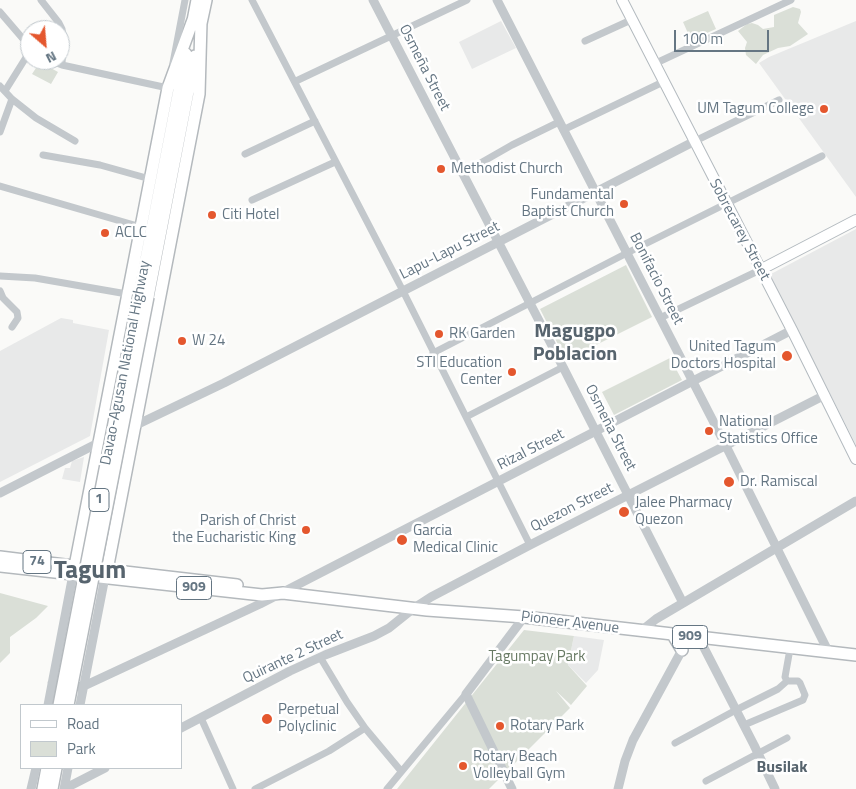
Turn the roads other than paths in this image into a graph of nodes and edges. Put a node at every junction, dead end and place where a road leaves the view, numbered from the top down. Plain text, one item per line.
1 (41, 0) edge
2 (185, 0) edge
3 (197, 0) edge
4 (206, 0) edge
5 (252, 0) edge
6 (374, 0) edge
7 (467, 0) edge
8 (497, 0) edge
9 (622, 0) edge
10 (791, 0) edge
11 (0, 12) edge
12 (57, 20) edge
13 (631, 20) junction
14 (197, 21) junction
15 (20, 35) edge
16 (392, 36) junction
17 (585, 41) dead end
18 (654, 64) junction
19 (20, 65) edge
20 (70, 67) edge
21 (296, 81) junction
22 (663, 82) junction
23 (168, 88) junction
24 (2, 89) edge
25 (12, 98) junction
26 (778, 100) dead end
27 (315, 121) junction
28 (561, 126) junction
29 (0, 132) edge
30 (75, 141) dead end
31 (693, 142) junction
32 (245, 154) dead end
33 (43, 155) dead end
34 (822, 156) dead end
35 (335, 162) junction
36 (464, 173) junction
37 (150, 179) junction
38 (0, 186) edge
39 (596, 192) junction
40 (252, 200) dead end
41 (725, 203) junction
42 (856, 220) edge
43 (141, 227) junction
44 (499, 242) junction
45 (627, 253) junction
46 (760, 270) junction
47 (0, 276) edge
48 (0, 291) edge
49 (403, 291) junction
50 (138, 296) junction
51 (530, 303) junction
52 (660, 318) junction
53 (12, 327) dead end
54 (792, 330) junction
55 (433, 353) junction
56 (563, 367) junction
57 (692, 382) junction
58 (825, 395) junction
59 (466, 417) junction
60 (134, 426) junction
61 (596, 431) junction
62 (99, 442) junction
63 (726, 446) junction
64 (856, 459) edge
65 (499, 482) junction
66 (0, 493) edge
67 (629, 495) junction
68 (856, 501) edge
69 (530, 545) junction
70 (777, 548) junction
71 (0, 557) edge
72 (0, 566) edge
73 (78, 570) junction
74 (102, 573) junction
75 (283, 593) junction
76 (683, 603) junction
77 (401, 607) junction
78 (414, 608) junction
79 (524, 617) junction
80 (401, 619) junction
81 (641, 631) junction
82 (673, 635) junction
83 (694, 638) junction
84 (790, 649) junction
85 (682, 650) junction
86 (829, 653) junction
87 (856, 655) edge
88 (320, 657) junction
89 (787, 682) junction
90 (57, 685) junction
91 (78, 688) junction
92 (466, 694) junction
93 (48, 704) edge
94 (59, 704) edge
95 (68, 704) edge
96 (80, 704) edge
97 (736, 710) junction
98 (201, 718) junction
99 (744, 725) junction
100 (182, 728) edge
101 (365, 728) junction
102 (788, 738) dead end
103 (675, 743) dead end
104 (758, 753) junction
105 (36, 769) edge
106 (47, 769) edge
107 (56, 769) edge
108 (68, 769) edge
109 (104, 769) edge
110 (401, 771) junction
111 (706, 781) dead end
112 (32, 789) edge
113 (43, 789) edge
114 (52, 789) edge
115 (64, 789) edge
116 (233, 789) edge
117 (255, 789) edge
118 (387, 789) edge
119 (512, 789) edge
120 (618, 789) edge
121 (775, 789) edge

1 - 12 street
2 - 23 street
3 - 14 highway, Davao-Agusan National Highway / 1
4 - 14 highway, Davao-Agusan National Highway / 1
5 - 21 street
6 - 16 street, Osmeña Street
7 - 16 street
8 - 28 street, Bonifacio Street
9 - 13 main road, Sobrecarey Street
10 - 18 street
11 - 15 street
13 - 17 street
13 - 18 main road, Sobrecarey Street
14 - 23 highway, Davao-Agusan National Highway / 1
14 - 50 highway, Davao-Agusan National Highway / 1
14 - 60 highway, Davao-Agusan National Highway / 1
16 - 21 street
16 - 36 street, Osmeña Street
18 - 22 main road, Sobrecarey Street
19 - 24 street
20 - 23 street
21 - 27 street
22 - 28 street
22 - 31 main road, Sobrecarey Street
23 - 37 highway, Davao-Agusan National Highway / 1
24 - 25 street
25 - 29 street
25 - 30 street
26 - 31 street, Lapu-Lapu Street
27 - 32 street
27 - 35 street
28 - 36 street
28 - 39 street, Bonifacio Street
31 - 39 street, Lapu-Lapu Street
31 - 41 main road, Sobrecarey Street
33 - 37 street
34 - 41 street
35 - 40 street
35 - 49 street
36 - 44 street, Osmeña Street
37 - 43 highway, Davao-Agusan National Highway / 1
38 - 43 street
39 - 44 street, Lapu-Lapu Street
39 - 45 street, Bonifacio Street
41 - 45 street
41 - 46 main road, Sobrecarey Street
42 - 46 main road
43 - 50 highway, Davao-Agusan National Highway / 1
44 - 49 street, Lapu-Lapu Street
44 - 51 street, Osmeña Street
45 - 51 street
45 - 52 street, Bonifacio Street
46 - 52 street
46 - 54 main road, Sobrecarey Street
47 - 50 street
48 - 53 street
49 - 55 street
49 - 60 street, Lapu-Lapu Street
50 - 62 highway, Davao-Agusan National Highway / 1
50 - 94 highway, Davao-Agusan National Highway / 1, bridge
50 - 95 highway, Davao-Agusan National Highway / 1, bridge
51 - 55 street
51 - 56 street, Osmeña Street
52 - 57 street, Bonifacio Street
54 - 57 street, Rizal Street
54 - 58 main road, Sobrecarey Street
55 - 59 street
56 - 59 street
56 - 61 street, Osmeña Street
57 - 61 street, Rizal Street
57 - 63 street, Bonifacio Street
58 - 63 street, Quezon Street
58 - 64 main road, Sobrecarey Street
59 - 65 street
60 - 62 street, Lapu-Lapu Street
60 - 74 highway, Davao-Agusan National Highway / 1
61 - 65 street, Rizal Street
61 - 67 street, Osmeña Street
62 - 66 street, Lapu-Lapu Street
62 - 73 highway, Davao-Agusan National Highway / 1
63 - 67 street, Quezon Street
63 - 70 street, Bonifacio Street
65 - 69 street
65 - 75 street, Rizal Street
67 - 69 street, Quezon Street
67 - 76 street, Osmeña Street
68 - 70 street
69 - 78 street, Quezon Street
70 - 76 street
70 - 86 street, Bonifacio Street
71 - 73 highway, 74
72 - 73 highway, 74
73 - 74 highway, Pioneer Avenue / 74
73 - 90 highway, Davao-Agusan National Highway / 1
74 - 75 highway, Pioneer Avenue / 909
74 - 91 highway, Davao-Agusan National Highway / 1
75 - 77 highway, Pioneer Avenue / 909
75 - 91 street, Rizal Street
76 - 81 street
77 - 78 highway, Pioneer Avenue / 909
77 - 80 highway
78 - 79 highway, Pioneer Avenue / 909
78 - 80 street, Quirante 2 Street
79 - 81 highway, Pioneer Avenue / 909
79 - 92 street
80 - 88 street, Quirante 2 Street
81 - 82 highway, Pioneer Avenue / 909
82 - 83 highway, Pioneer Avenue / 909
82 - 85 highway
83 - 84 highway, Pioneer Avenue / 909
83 - 85 street
83 - 97 street
84 - 86 highway, Pioneer Avenue / 909
84 - 89 street
85 - 120 street
86 - 87 highway, Pioneer Avenue / 909
88 - 98 street, Quirante 2 Street
88 - 101 street
89 - 97 street
89 - 99 street
90 - 91 street
90 - 93 street
91 - 96 street
92 - 110 street
92 - 119 street
97 - 99 street
97 - 103 street
98 - 100 street, Quirante 2 Street
98 - 116 street
99 - 104 street
101 - 110 street
101 - 117 street
102 - 104 street
104 - 111 street
104 - 121 street
105 - 112 street
106 - 113 highway
107 - 114 highway
108 - 115 street
109 - 115 street
110 - 118 street

